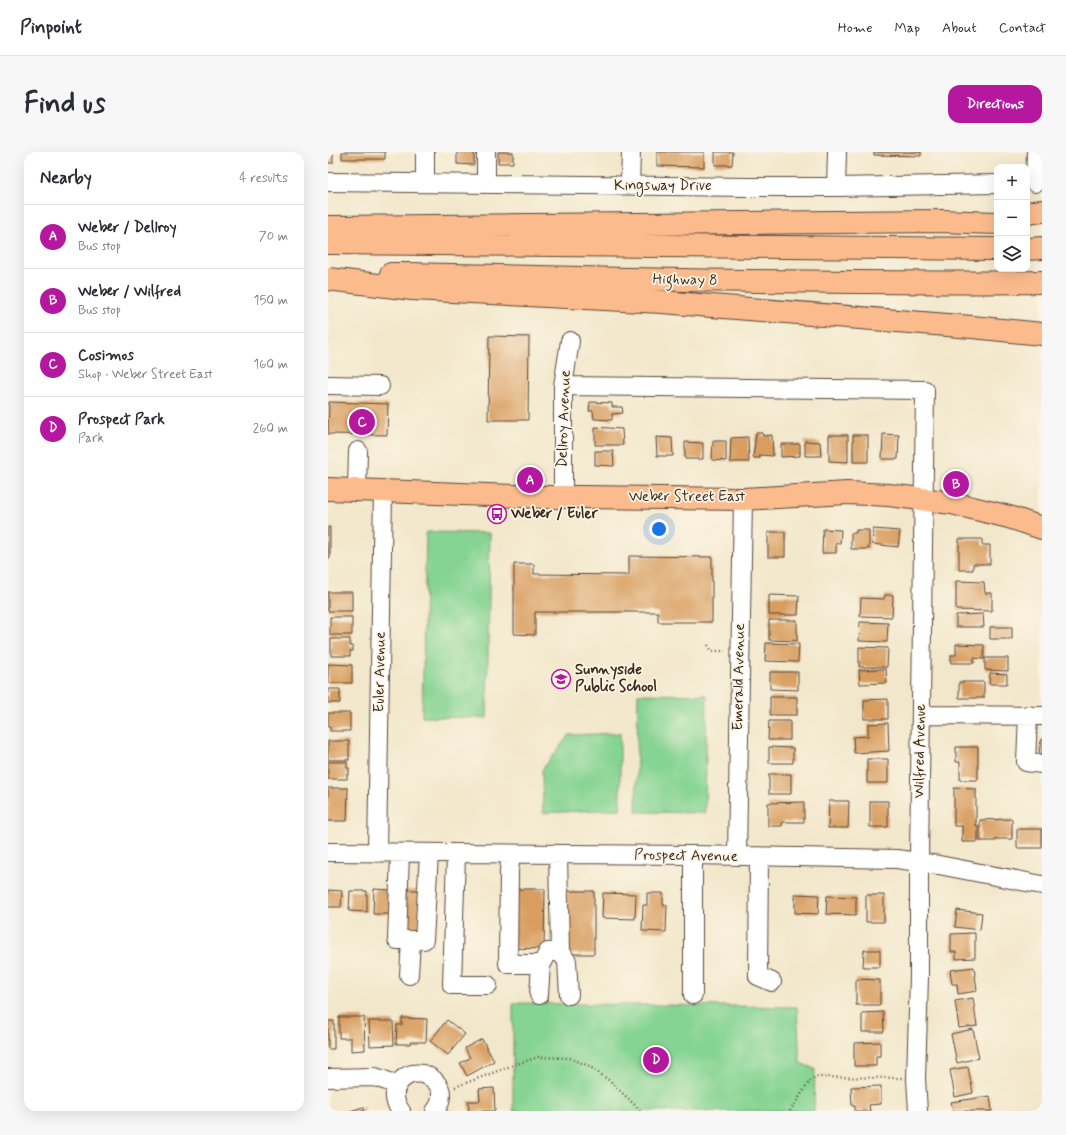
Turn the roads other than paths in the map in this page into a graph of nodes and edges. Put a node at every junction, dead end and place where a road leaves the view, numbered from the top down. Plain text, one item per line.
1 (425, 152) edge
2 (486, 152) edge
3 (631, 152) edge
4 (837, 152) edge
5 (1036, 152) edge
6 (328, 182) edge
7 (425, 183) junction
8 (1035, 183) edge
9 (486, 184) junction
10 (994, 184) edge
11 (630, 186) junction
12 (836, 187) junction
13 (1042, 211) edge
14 (1030, 212) edge
15 (994, 216) edge
16 (942, 221) junction
17 (994, 223) edge
18 (1030, 224) edge
19 (1042, 224) edge
20 (328, 227) edge
21 (328, 243) edge
22 (1030, 248) edge
23 (1042, 248) edge
24 (994, 249) edge
25 (328, 278) edge
26 (1042, 282) edge
27 (1042, 334) edge
28 (570, 341) dead end
29 (328, 385) edge
30 (380, 386) dead end
31 (563, 386) junction
32 (358, 451) dead end
33 (328, 489) edge
34 (357, 490) junction
35 (383, 491) junction
36 (563, 497) junction
37 (743, 499) junction
38 (924, 500) junction
39 (1042, 528) edge
40 (921, 715) junction
41 (1035, 715) edge
42 (1042, 764) edge
43 (328, 852) edge
44 (377, 853) junction
45 (400, 853) junction
46 (429, 854) junction
47 (456, 854) junction
48 (511, 854) junction
49 (553, 854) junction
50 (693, 855) junction
51 (737, 856) junction
52 (759, 856) junction
53 (919, 861) junction
54 (1042, 885) edge
55 (411, 940) junction
56 (549, 956) junction
57 (409, 975) dead end
58 (772, 982) dead end
59 (488, 985) dead end
60 (539, 995) dead end
61 (568, 995) dead end
62 (693, 995) dead end
63 (328, 1078) edge
64 (398, 1085) junction
65 (401, 1111) edge
66 (435, 1111) edge
67 (918, 1111) edge

1 - 7 street
2 - 9 street
3 - 11 street
4 - 12 street
5 - 8 street
6 - 7 street, Kingsway Drive
7 - 9 street, Kingsway Drive
9 - 11 street, Kingsway Drive
10 - 12 street, Kingsway Drive
11 - 12 street, Kingsway Drive
13 - 14 main road
15 - 16 main road
16 - 17 main road
16 - 20 main road
18 - 19 main road
21 - 24 main road
22 - 23 main road
25 - 26 main road, Highway 8
25 - 27 main road
28 - 31 street, Dellroy Avenue
29 - 30 street
31 - 36 street, Dellroy Avenue
31 - 38 street, Wilfred Avenue
32 - 34 street
33 - 34 main road, Weber Street East
34 - 35 main road, Weber Street East
35 - 36 main road, Weber Street East
35 - 44 street, Euler Avenue
36 - 37 main road, Weber Street East
37 - 38 main road, Weber Street East
37 - 51 street, Emerald Avenue
38 - 39 main road, Weber Street East
38 - 40 street, Wilfred Avenue
40 - 41 street
40 - 53 street, Wilfred Avenue
41 - 42 street
43 - 44 street, Prospect Avenue
44 - 45 street, Prospect Avenue
45 - 46 street, Prospect Avenue
45 - 55 street
46 - 47 street, Prospect Avenue
46 - 55 street
47 - 48 street, Prospect Avenue
47 - 59 street
48 - 49 street, Prospect Avenue
48 - 56 street
49 - 50 street, Prospect Avenue
49 - 56 street
50 - 51 street, Prospect Avenue
50 - 62 street
51 - 52 street, Prospect Avenue
52 - 53 street, Prospect Avenue
52 - 58 street
53 - 54 street, Prospect Avenue
53 - 67 street, Wilfred Avenue
55 - 57 street
56 - 60 street
56 - 61 street
63 - 64 street
64 - 65 street
64 - 66 street

